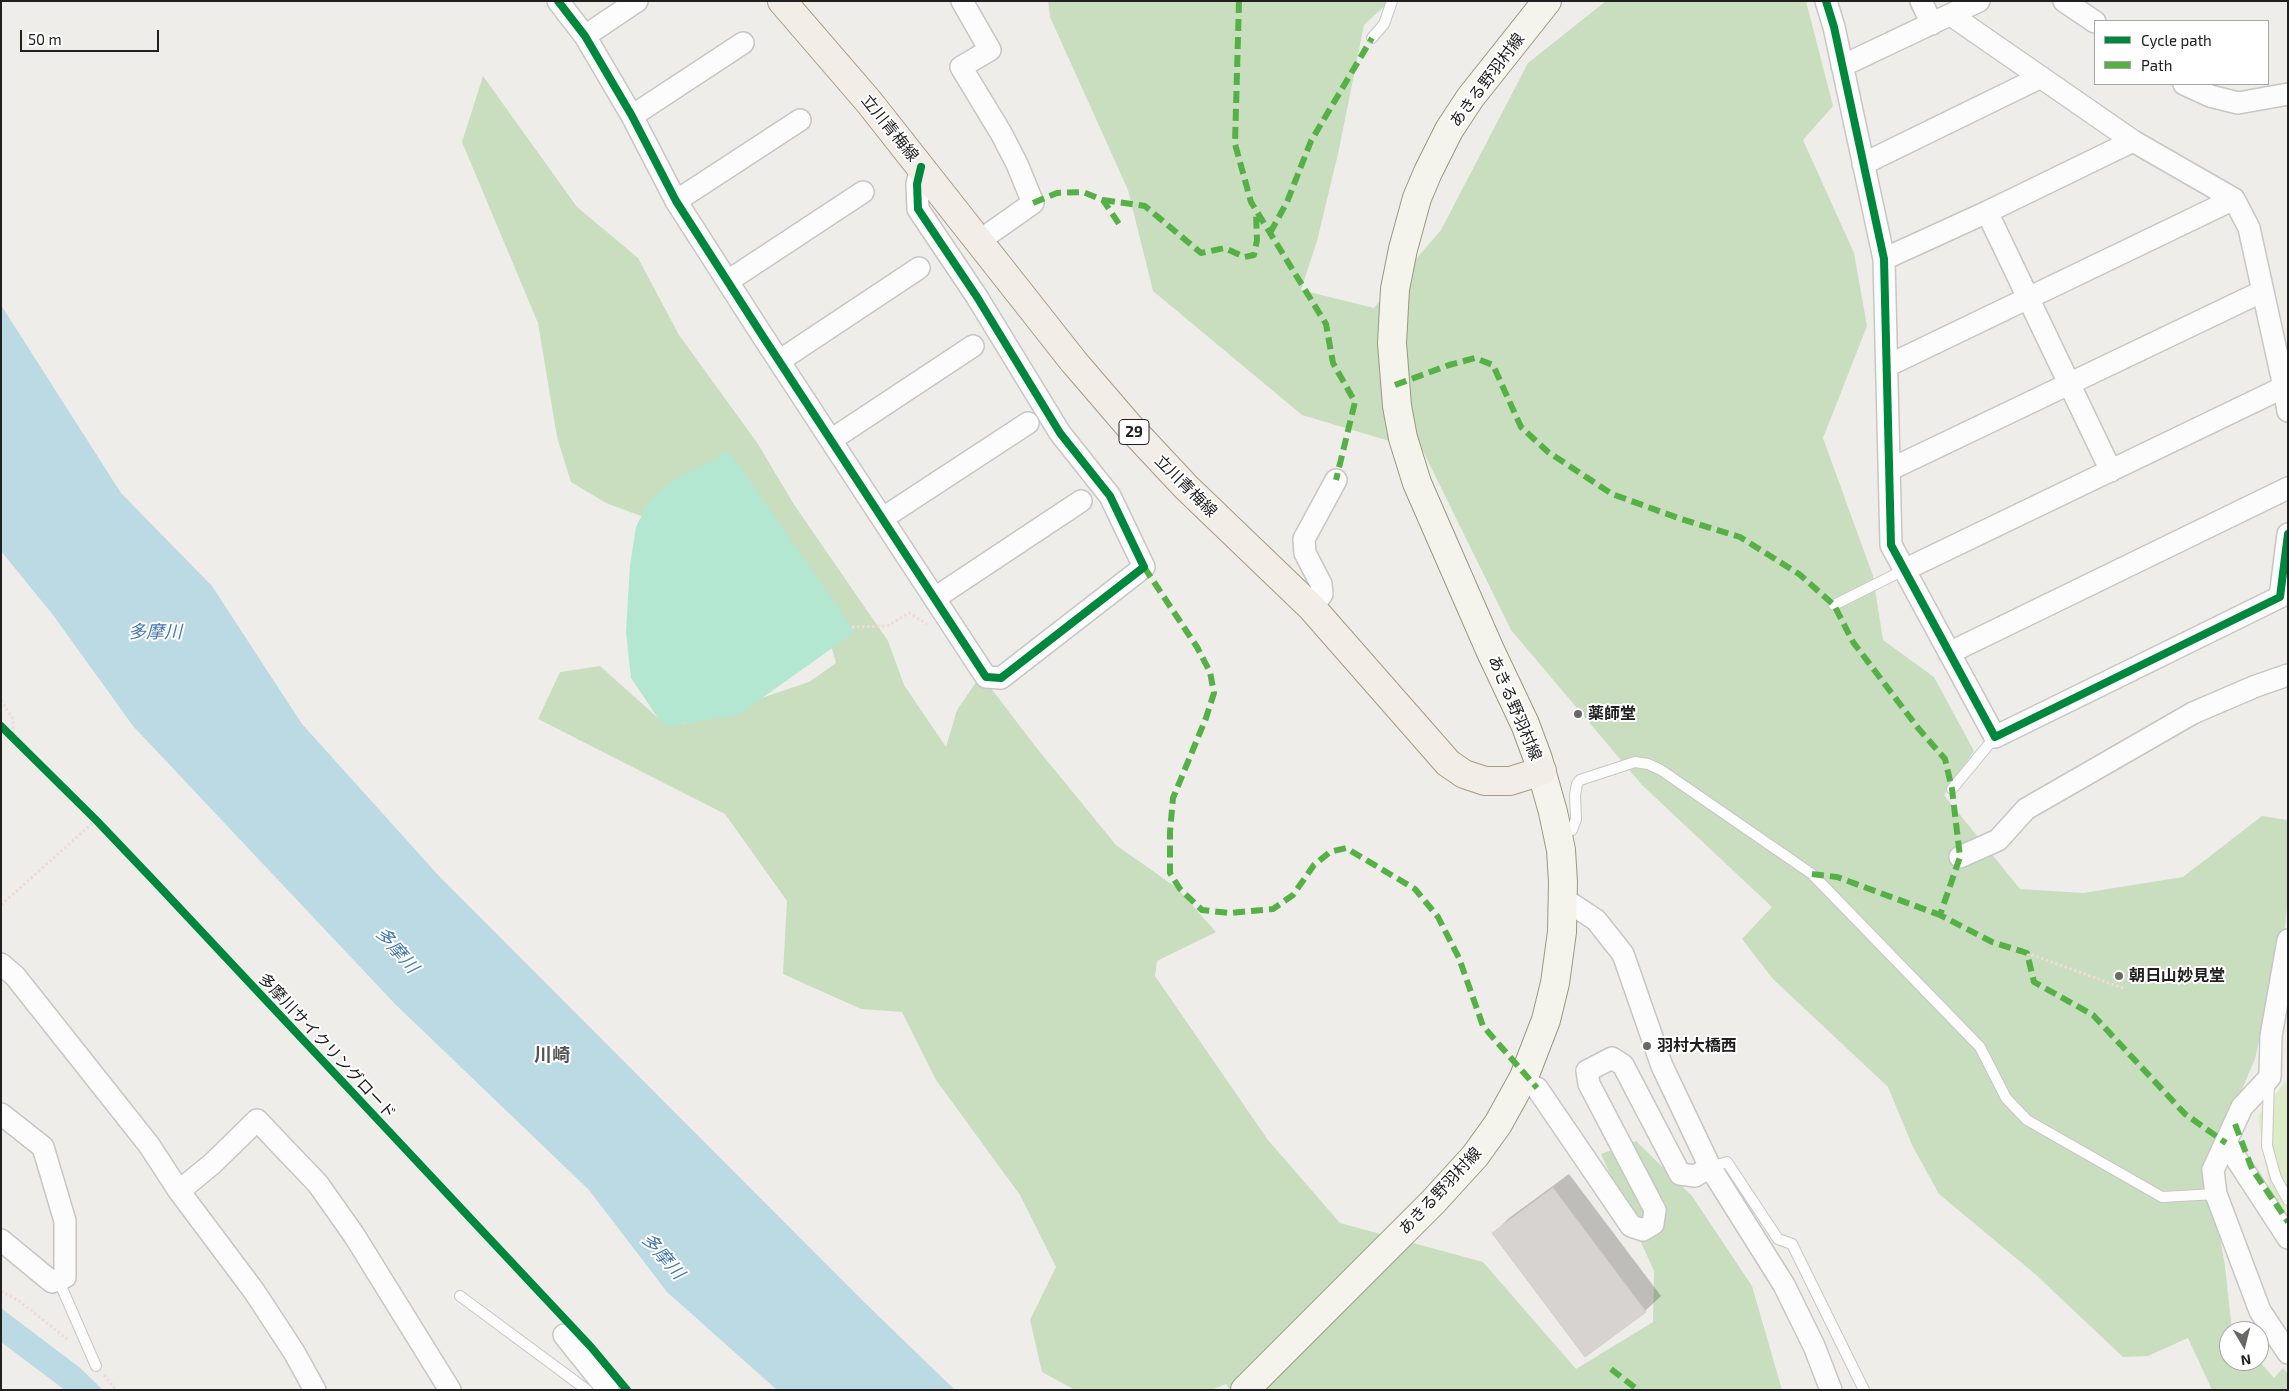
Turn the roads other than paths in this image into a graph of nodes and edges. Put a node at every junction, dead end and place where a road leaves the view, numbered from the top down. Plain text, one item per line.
1 (558, 1) edge
2 (637, 1) edge
3 (782, 1) edge
4 (962, 1) edge
5 (1392, 1) edge
6 (1547, 1) edge
7 (1826, 1) edge
8 (1921, 1) edge
9 (1979, 1) edge
10 (2064, 1) edge
11 (1952, 15) junction
12 (2094, 21) edge
13 (1932, 24) junction
14 (585, 36) junction
15 (1372, 38) dead end
16 (743, 43) dead end
17 (1842, 66) junction
18 (2041, 77) junction
19 (2186, 85) edge
20 (2288, 94) edge
21 (632, 116) junction
22 (800, 120) dead end
23 (2133, 141) junction
24 (1863, 164) junction
25 (921, 167) junction
26 (863, 192) dead end
27 (2234, 198) junction
28 (676, 201) junction
29 (1987, 212) junction
30 (979, 241) junction
31 (1884, 259) junction
32 (919, 268) dead end
33 (728, 281) junction
34 (2263, 291) junction
35 (2028, 298) junction
36 (973, 346) dead end
37 (779, 361) junction
38 (1886, 366) junction
39 (2069, 384) junction
40 (2284, 387) junction
41 (2288, 411) edge
42 (1028, 424) dead end
43 (831, 440) junction
44 (1889, 470) junction
45 (2111, 470) junction
46 (1336, 480) dead end
47 (2288, 488) edge
48 (1081, 501) dead end
49 (883, 518) junction
50 (2288, 534) edge
51 (1904, 570) junction
52 (934, 598) junction
53 (1834, 605) dead end
54 (1312, 608) junction
55 (1949, 653) junction
56 (2288, 675) edge
57 (1994, 737) junction
58 (1542, 771) junction
59 (1952, 789) dead end
60 (1558, 836) junction
61 (1960, 857) dead end
62 (1564, 899) junction
63 (2288, 940) edge
64 (1, 964) edge
65 (2270, 1077) junction
66 (1537, 1088) dead end
67 (1, 1114) edge
68 (2226, 1143) junction
69 (1710, 1168) junction
70 (178, 1191) junction
71 (2216, 1194) junction
72 (2288, 1200) edge
73 (2288, 1238) edge
74 (1, 1240) edge
75 (58, 1280) junction
76 (460, 1296) dead end
77 (564, 1335) dead end
78 (2288, 1353) edge
79 (96, 1366) road end
80 (315, 1390) edge
81 (450, 1390) edge
82 (587, 1390) edge
83 (608, 1390) edge
84 (1245, 1390) edge
85 (1831, 1390) edge
86 (1864, 1390) edge

1 - 14 street
2 - 14 street
3 - 25 main road, 立川青梅線 / 29
4 - 30 street
5 - 15 lane
6 - 58 main road, あきる野羽村線
7 - 17 street
8 - 13 street
9 - 11 street
10 - 12 street
11 - 13 street
11 - 18 street
13 - 17 street
14 - 21 street
16 - 21 street
17 - 24 street
18 - 23 street
18 - 24 street
19 - 20 street
21 - 28 street
22 - 28 street
23 - 27 street
23 - 29 street
24 - 31 street
25 - 30 main road, 立川青梅線 / 29
25 - 52 street
26 - 33 street
27 - 34 street
27 - 35 street
28 - 33 street
29 - 31 street
29 - 35 street
30 - 54 main road, 立川青梅線 / 29
31 - 38 street
32 - 37 street
33 - 37 street
34 - 39 street
34 - 40 street
35 - 38 street
35 - 39 street
36 - 43 street
37 - 43 street
38 - 44 street
39 - 44 street
39 - 45 street
40 - 41 street
40 - 45 street
42 - 49 street
43 - 49 street
44 - 51 street
45 - 51 street
46 - 54 street
47 - 55 street
48 - 52 street
49 - 52 street
50 - 57 street
51 - 53 lane
51 - 55 street
54 - 58 main road, 立川青梅線 / 29
55 - 57 street
56 - 61 street
57 - 59 lane
58 - 60 main road, あきる野羽村線
60 - 62 main road, あきる野羽村線
60 - 71 lane
62 - 69 street
62 - 84 main road, あきる野羽村線
63 - 65 street
64 - 70 street
65 - 68 street
65 - 72 lane
66 - 69 street
67 - 75 street
68 - 71 street
68 - 73 street
69 - 85 street
69 - 86 lane
70 - 80 street
70 - 81 street
71 - 78 street
74 - 75 street
75 - 79 lane
76 - 82 lane
77 - 83 street

